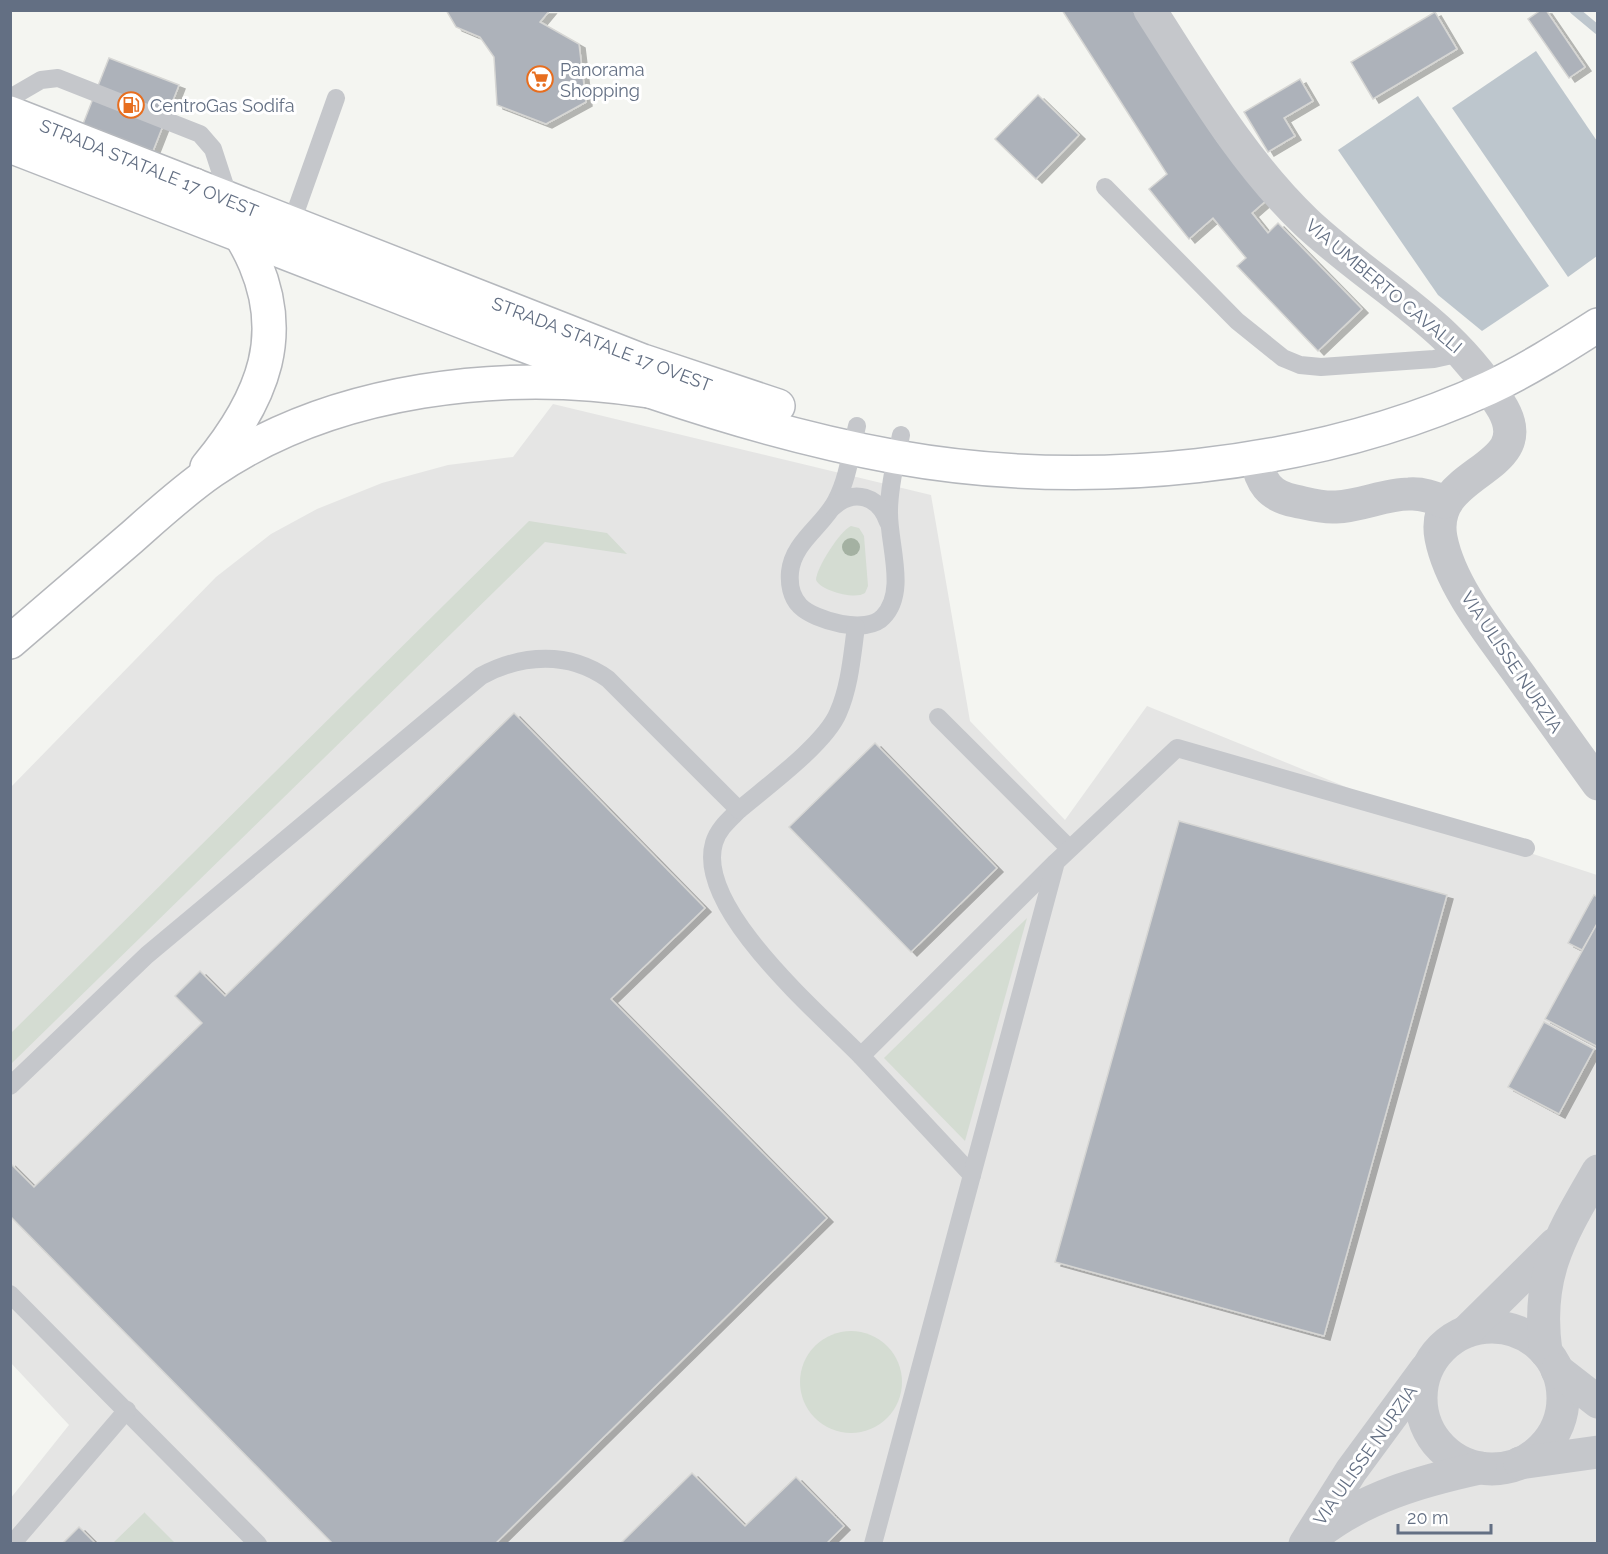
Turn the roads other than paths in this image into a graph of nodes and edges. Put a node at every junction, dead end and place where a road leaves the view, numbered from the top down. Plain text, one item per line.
1 (1150, 10) edge
2 (10, 98) edge
3 (336, 98) dead end
4 (10, 113) edge
5 (10, 146) edge
6 (194, 185) junction
7 (1105, 187) dead end
8 (229, 198) junction
9 (242, 236) junction
10 (285, 238) junction
11 (1598, 325) edge
12 (1462, 350) junction
13 (1488, 388) junction
14 (649, 391) junction
15 (854, 437) junction
16 (899, 446) junction
17 (1257, 457) junction
18 (186, 490) junction
19 (1445, 502) junction
20 (832, 508) junction
21 (889, 524) junction
22 (856, 627) junction
23 (10, 642) edge
24 (938, 717) dead end
25 (1598, 784) edge
26 (739, 810) junction
27 (1070, 848) junction
28 (1526, 848) dead end
29 (1056, 862) junction
30 (861, 1056) junction
31 (10, 1086) edge
32 (1598, 1171) edge
33 (972, 1175) junction
34 (1558, 1241) junction
35 (10, 1294) edge
36 (1467, 1331) junction
37 (1552, 1361) junction
38 (1427, 1368) junction
39 (1598, 1402) edge
40 (127, 1410) junction
41 (1598, 1452) edge
42 (1520, 1463) junction
43 (1480, 1468) junction
44 (12, 1544) edge
45 (258, 1544) edge
46 (873, 1544) edge
47 (1305, 1544) edge

1 - 12 street, VIA UMBERTO CAVALLI
2 - 8 lane
3 - 10 lane
4 - 6 main road, STRADA STATALE 17 OVEST
5 - 9 main road, STRADA STATALE 17 OVEST
6 - 8 main road, STRADA STATALE 17 OVEST
6 - 9 main road
7 - 12 lane
8 - 10 main road, STRADA STATALE 17 OVEST
9 - 10 main road, STRADA STATALE 17 OVEST
9 - 18 main road
10 - 14 main road, STRADA STATALE 17 OVEST
10 - 15 main road, STRADA STATALE 17 OVEST
11 - 13 main road, STRADA STATALE 17 OVEST
12 - 13 street, VIA UMBERTO CAVALLI
13 - 17 main road, STRADA STATALE 17 OVEST
13 - 19 street
14 - 15 main road, STRADA STATALE 17 OVEST
14 - 18 main road
15 - 16 main road, STRADA STATALE 17 OVEST
15 - 20 lane
16 - 17 main road, STRADA STATALE 17 OVEST
16 - 21 lane
17 - 19 street
18 - 23 main road
19 - 25 street, VIA ULISSE NURZIA
20 - 21 lane
20 - 22 lane
21 - 22 lane
22 - 26 lane
24 - 27 lane
26 - 30 lane
26 - 31 lane
27 - 28 lane
27 - 29 lane
29 - 30 lane
29 - 33 lane
30 - 33 lane
32 - 34 street
33 - 46 lane
34 - 36 street
34 - 37 street
35 - 40 lane
36 - 37 street
36 - 38 street
37 - 39 street
37 - 42 street
38 - 43 street
38 - 47 street, VIA ULISSE NURZIA
40 - 44 lane
40 - 45 lane
41 - 42 street
42 - 43 street
43 - 47 street, VIA ULISSE NURZIA

